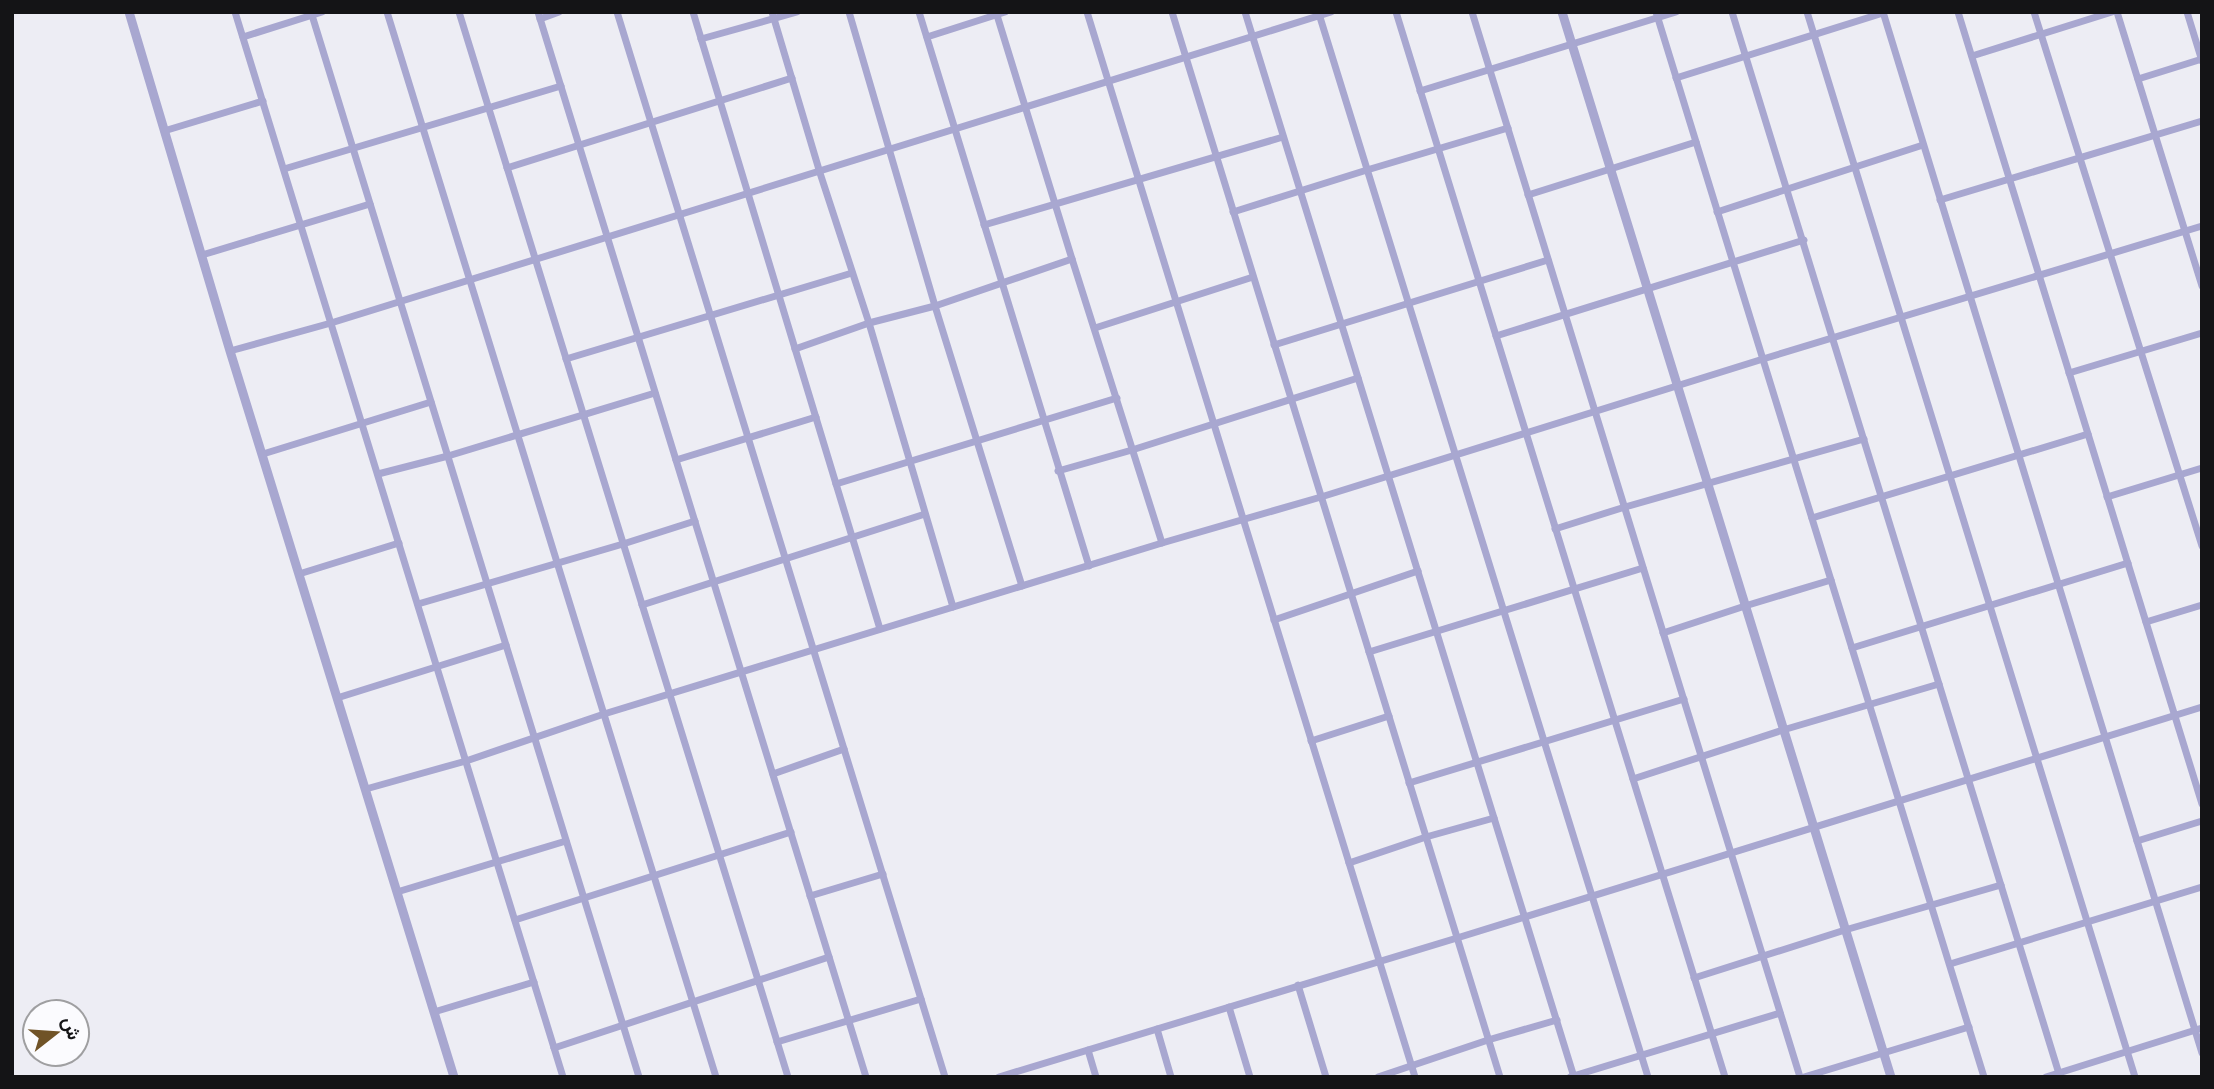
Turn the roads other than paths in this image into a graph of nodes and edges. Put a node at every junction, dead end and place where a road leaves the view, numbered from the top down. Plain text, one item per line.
1 (129, 12) edge
2 (235, 12) edge
3 (322, 12) edge
4 (387, 12) edge
5 (459, 12) edge
6 (559, 12) edge
7 (617, 12) edge
8 (693, 12) edge
9 (797, 12) edge
10 (849, 12) edge
11 (919, 12) edge
12 (1005, 12) edge
13 (1087, 12) edge
14 (1172, 12) edge
15 (1245, 12) edge
16 (1331, 12) edge
17 (1396, 12) edge
18 (1472, 12) edge
19 (1562, 12) edge
20 (1676, 12) edge
21 (1732, 12) edge
22 (1807, 12) edge
23 (1958, 12) edge
24 (2034, 12) edge
25 (2112, 12) edge
26 (2117, 12) edge
27 (2187, 12) edge
28 (1883, 13) edge
29 (311, 14) edge
30 (996, 14) edge
31 (1319, 14) edge
32 (539, 15) edge
33 (1657, 15) edge
34 (773, 16) edge
35 (2041, 34) junction
36 (1814, 35) junction
37 (1252, 36) junction
38 (243, 37) junction
39 (927, 37) junction
40 (701, 39) junction
41 (1572, 43) junction
42 (1746, 56) junction
43 (1972, 56) junction
44 (1186, 58) junction
45 (2201, 60) edge
46 (1490, 70) junction
47 (792, 78) junction
48 (1676, 78) junction
49 (2138, 79) junction
50 (1108, 81) junction
51 (561, 86) junction
52 (1420, 91) junction
53 (720, 100) junction
54 (263, 101) junction
55 (488, 108) junction
56 (1026, 108) junction
57 (2202, 121) edge
58 (651, 122) junction
59 (423, 128) junction
60 (1508, 128) junction
61 (957, 130) junction
62 (164, 131) junction
63 (2155, 135) junction
64 (1283, 137) junction
65 (1696, 142) junction
66 (1923, 145) junction
67 (579, 146) junction
68 (1438, 148) junction
69 (353, 149) junction
70 (889, 150) junction
71 (1217, 158) junction
72 (2080, 158) junction
73 (1854, 167) junction
74 (507, 168) junction
75 (1610, 168) junction
76 (284, 169) junction
77 (1367, 170) junction
78 (820, 173) junction
79 (2010, 180) junction
80 (1139, 181) junction
81 (1787, 188) junction
82 (1300, 192) junction
83 (750, 194) junction
84 (1528, 195) junction
85 (1940, 200) junction
86 (370, 204) junction
87 (1056, 204) junction
88 (1233, 212) junction
89 (1717, 212) junction
90 (680, 215) junction
91 (301, 225) junction
92 (984, 225) junction
93 (2202, 226) edge
94 (2185, 231) junction
95 (607, 237) junction
96 (1804, 240) junction
97 (2110, 254) junction
98 (202, 255) junction
99 (535, 258) junction
100 (1072, 259) junction
101 (1548, 260) junction
102 (1733, 263) junction
103 (852, 274) junction
104 (2039, 276) junction
105 (1254, 277) junction
106 (469, 279) junction
107 (1479, 281) junction
108 (1003, 284) junction
109 (2202, 286) edge
110 (1647, 289) junction
111 (779, 295) junction
112 (1970, 297) junction
113 (400, 301) junction
114 (1176, 303) junction
115 (1408, 303) junction
116 (935, 306) junction
117 (1565, 314) junction
118 (710, 316) junction
119 (1901, 318) junction
120 (331, 323) junction
121 (869, 323) junction
122 (1341, 324) junction
123 (1095, 328) junction
124 (2202, 333) edge
125 (1496, 336) junction
126 (638, 337) junction
127 (1833, 339) junction
128 (1274, 345) junction
129 (794, 349) junction
130 (230, 351) junction
131 (2141, 353) junction
132 (566, 359) junction
133 (1763, 359) junction
134 (2069, 373) junction
135 (1358, 378) junction
136 (1677, 386) junction
137 (655, 393) junction
138 (1117, 398) junction
139 (1291, 400) junction
140 (431, 402) junction
141 (1595, 411) junction
142 (583, 414) junction
143 (816, 417) junction
144 (1044, 419) junction
145 (362, 423) junction
146 (1213, 424) junction
147 (1525, 432) junction
148 (517, 433) junction
149 (2088, 434) junction
150 (748, 438) junction
151 (1864, 439) junction
152 (978, 440) junction
153 (1132, 450) junction
154 (262, 454) junction
155 (1455, 454) junction
156 (448, 456) junction
157 (2019, 456) junction
158 (1794, 459) junction
159 (676, 460) junction
160 (909, 461) junction
161 (2202, 468) edge
162 (1058, 471) junction
163 (378, 474) junction
164 (1388, 474) junction
165 (2179, 475) junction
166 (1950, 477) junction
167 (836, 484) junction
168 (1707, 484) junction
169 (1321, 497) junction
170 (2107, 497) junction
171 (1882, 498) junction
172 (1625, 507) junction
173 (925, 514) junction
174 (1812, 518) junction
175 (1243, 519) junction
176 (695, 520) junction
177 (1555, 529) junction
178 (852, 538) junction
179 (1162, 542) junction
180 (399, 543) junction
181 (623, 544) junction
182 (2202, 546) edge
183 (786, 559) junction
184 (557, 563) junction
185 (2128, 563) junction
186 (1088, 566) junction
187 (1643, 568) junction
188 (1418, 571) junction
189 (299, 574) junction
190 (1831, 580) junction
191 (714, 582) junction
192 (487, 584) junction
193 (2058, 584) junction
194 (1022, 586) junction
195 (1574, 589) junction
196 (1351, 593) junction
197 (418, 604) junction
198 (642, 605) junction
199 (1989, 605) junction
200 (2202, 605) edge
201 (1745, 606) junction
202 (953, 607) junction
203 (1503, 610) junction
204 (1274, 620) junction
205 (2146, 622) junction
206 (1922, 626) junction
207 (880, 629) junction
208 (1437, 632) junction
209 (1663, 633) junction
210 (506, 645) junction
211 (1852, 648) junction
212 (814, 650) junction
213 (1369, 652) junction
214 (437, 667) junction
215 (741, 672) junction
216 (1939, 684) junction
217 (670, 694) junction
218 (337, 698) junction
219 (1684, 699) junction
220 (1870, 705) junction
221 (2202, 707) edge
222 (604, 714) junction
223 (1389, 716) junction
224 (2175, 716) junction
225 (1615, 721) junction
226 (1783, 730) junction
227 (2105, 737) junction
228 (535, 738) junction
229 (1311, 741) junction
230 (1544, 743) junction
231 (844, 749) junction
232 (1702, 757) junction
233 (2037, 758) junction
234 (466, 761) junction
235 (1477, 763) junction
236 (773, 774) junction
237 (1633, 779) junction
238 (1969, 779) junction
239 (1409, 783) junction
240 (366, 789) junction
241 (1899, 800) junction
242 (2202, 804) edge
243 (1494, 818) junction
244 (2202, 821) edge
245 (1812, 827) junction
246 (791, 832) junction
247 (1426, 837) junction
248 (566, 841) junction
249 (2137, 841) junction
250 (1731, 853) junction
251 (719, 855) junction
252 (497, 861) junction
253 (1349, 863) junction
254 (883, 874) junction
255 (1662, 874) junction
256 (654, 876) junction
257 (2001, 885) junction
258 (2202, 887) edge
259 (397, 892) junction
260 (810, 896) junction
261 (1592, 896) junction
262 (584, 898) junction
263 (2155, 901) junction
264 (1931, 905) junction
265 (1525, 916) junction
266 (515, 920) junction
267 (2087, 922) junction
268 (1845, 930) junction
269 (1457, 938) junction
270 (2019, 943) junction
271 (1763, 956) junction
272 (829, 957) junction
273 (1379, 961) junction
274 (1950, 964) junction
275 (1694, 978) junction
276 (758, 981) junction
277 (534, 982) junction
278 (1298, 985) junction
279 (921, 999) junction
280 (693, 1002) junction
281 (1229, 1007) junction
282 (434, 1012) junction
283 (1780, 1013) junction
284 (1557, 1020) junction
285 (849, 1021) junction
286 (623, 1025) junction
287 (1969, 1027) junction
288 (1157, 1029) junction
289 (2198, 1029) edge
290 (1712, 1034) junction
291 (1488, 1040) junction
292 (777, 1042) junction
293 (554, 1048) junction
294 (1088, 1050) junction
295 (1883, 1051) junction
296 (2127, 1051) junction
297 (2202, 1053) edge
298 (1641, 1055) junction
299 (1411, 1066) junction
300 (1019, 1074) edge
301 (2060, 1075) edge
302 (1573, 1076) edge
303 (454, 1077) edge
304 (563, 1077) edge
305 (639, 1077) edge
306 (716, 1077) edge
307 (788, 1077) edge
308 (866, 1077) edge
309 (945, 1077) edge
310 (999, 1077) edge
311 (1096, 1077) edge
312 (1171, 1077) edge
313 (1250, 1077) edge
314 (1326, 1077) edge
315 (1378, 1077) edge
316 (1415, 1077) edge
317 (1500, 1077) edge
318 (1648, 1077) edge
319 (1725, 1077) edge
320 (1802, 1077) edge
321 (1891, 1077) edge
322 (1984, 1077) edge
323 (2046, 1077) edge
324 (2135, 1077) edge

1 - 62 street
2 - 38 street
3 - 29 street
4 - 59 street
5 - 55 street
6 - 32 street
7 - 58 street
8 - 40 street
9 - 34 street
10 - 70 street
11 - 39 street
12 - 30 street
13 - 50 street
14 - 44 street
15 - 37 street
16 - 31 street
17 - 52 street
18 - 46 street
19 - 41 street
20 - 33 street
21 - 42 street
22 - 36 street
23 - 43 street
24 - 35 street
25 - 35 street
26 - 49 street
27 - 45 street
28 - 36 street
28 - 66 street
29 - 38 street
29 - 69 street
30 - 39 street
30 - 56 street
31 - 37 street
31 - 77 street
32 - 51 street
33 - 41 street
33 - 48 street
34 - 40 street
34 - 47 street
35 - 43 street
35 - 72 street
36 - 42 street
36 - 73 street
37 - 44 street
37 - 64 street
38 - 54 street
39 - 61 street
40 - 53 street
41 - 46 street
41 - 75 street
42 - 48 street
42 - 81 street
43 - 79 street
44 - 50 street
44 - 71 street
45 - 49 street
46 - 52 street
46 - 60 street
47 - 53 street
47 - 78 street
48 - 65 street
49 - 63 street
50 - 56 street
50 - 80 street
51 - 55 street
51 - 67 street
52 - 68 street
53 - 58 street
53 - 83 street
54 - 62 street
54 - 76 street
55 - 59 street
55 - 74 street
56 - 61 street
56 - 87 street
57 - 63 street
58 - 67 street
58 - 90 street
59 - 69 street
59 - 106 street
60 - 68 street
60 - 84 street
61 - 70 street
61 - 92 street
62 - 98 street
63 - 72 street
63 - 94 street
64 - 71 street
64 - 82 street
65 - 75 street
65 - 89 street
66 - 73 street
66 - 85 street
67 - 74 street
67 - 95 street
68 - 77 street
68 - 107 street
69 - 76 street
69 - 86 street
70 - 78 street
70 - 116 street
71 - 80 street
71 - 88 street
72 - 79 street
72 - 97 street
73 - 81 street
73 - 119 street
74 - 99 street
75 - 84 street
75 - 110 street
76 - 91 street
77 - 82 street
77 - 115 street
78 - 83 street
78 - 103 street
79 - 85 street
79 - 104 street
80 - 87 street
80 - 114 street
81 - 89 street
81 - 96 street
82 - 88 street
82 - 122 street
83 - 90 street
83 - 111 street
84 - 101 street
85 - 112 street
86 - 91 street
86 - 113 street
87 - 92 street
87 - 100 street
88 - 105 street
89 - 102 street
90 - 95 street
90 - 118 street
91 - 98 street
91 - 120 street
92 - 108 street
93 - 94 street
94 - 97 street
94 - 109 street
95 - 99 street
95 - 126 street
96 - 102 street
96 - 127 street
97 - 104 street
97 - 131 street
98 - 130 street
99 - 106 street
99 - 132 street
100 - 108 street
100 - 123 street
101 - 107 street
101 - 117 street
102 - 110 street
102 - 133 street
103 - 111 street
103 - 121 street
104 - 112 street
104 - 134 street
105 - 114 street
105 - 128 street
106 - 113 street
106 - 148 street
107 - 115 street
107 - 125 street
108 - 116 street
108 - 144 street
110 - 117 street
110 - 136 street
111 - 118 street
111 - 129 street
112 - 119 street
112 - 157 street
113 - 120 street
113 - 140 street
114 - 123 street
114 - 146 street
115 - 122 street
115 - 155 street
116 - 121 street
116 - 152 street
117 - 125 street
117 - 141 street
118 - 126 street
118 - 150 street
119 - 127 street
119 - 166 street
120 - 130 street
120 - 145 street
121 - 129 street
121 - 160 street
122 - 128 street
122 - 135 street
123 - 138 street
124 - 131 street
125 - 147 street
126 - 132 street
126 - 137 street
127 - 133 street
127 - 151 street
128 - 139 street
129 - 143 street
130 - 154 street
131 - 134 street
131 - 165 street
132 - 142 street
133 - 136 street
133 - 158 street
134 - 149 street
135 - 139 street
135 - 164 street
136 - 141 street
136 - 168 street
137 - 142 street
137 - 159 street
138 - 144 street
138 - 153 street
139 - 146 street
139 - 169 street
140 - 145 street
140 - 156 street
141 - 147 street
141 - 172 street
142 - 148 street
142 - 181 street
143 - 150 street
143 - 167 street
144 - 152 street
144 - 162 street
145 - 154 street
145 - 163 street
146 - 153 street
146 - 175 street
147 - 155 street
147 - 177 street
148 - 156 street
148 - 184 street
149 - 157 street
149 - 170 street
150 - 159 street
150 - 183 street
151 - 158 street
151 - 171 street
152 - 160 street
152 - 194 street
153 - 162 street
153 - 179 street
154 - 189 street
155 - 164 street
155 - 203 street
156 - 163 street
156 - 192 street
157 - 166 street
157 - 193 street
158 - 168 street
158 - 174 street
159 - 176 street
160 - 167 street
160 - 173 street
161 - 165 street
162 - 186 street
163 - 180 street
164 - 169 street
164 - 188 street
165 - 170 street
165 - 182 street
166 - 171 street
166 - 199 street
167 - 178 street
168 - 172 street
168 - 201 street
169 - 175 street
169 - 196 street
170 - 185 street
171 - 174 street
171 - 206 street
172 - 177 street
172 - 187 street
173 - 178 street
173 - 202 street
174 - 190 street
175 - 179 street
175 - 204 street
176 - 181 street
176 - 191 street
177 - 195 street
178 - 183 street
178 - 207 street
179 - 186 street
180 - 189 street
180 - 197 street
181 - 184 street
181 - 198 street
183 - 191 street
183 - 212 street
184 - 192 street
184 - 222 street
185 - 193 street
185 - 205 street
186 - 194 street
187 - 195 street
187 - 209 street
188 - 196 street
188 - 208 street
189 - 218 street
190 - 201 street
190 - 211 street
191 - 198 street
191 - 215 street
192 - 197 street
192 - 210 street
193 - 199 street
193 - 227 street
194 - 202 street
195 - 203 street
195 - 225 street
196 - 204 street
196 - 213 street
197 - 214 street
198 - 217 street
199 - 206 street
199 - 233 street
200 - 205 street
201 - 209 street
201 - 226 street
202 - 207 street
203 - 208 street
203 - 230 street
204 - 229 street
205 - 224 street
206 - 211 street
206 - 216 street
207 - 212 street
208 - 213 street
208 - 235 street
209 - 219 street
210 - 214 street
210 - 228 street
211 - 220 street
212 - 215 street
212 - 231 street
213 - 223 street
214 - 218 street
214 - 234 street
215 - 217 street
215 - 236 street
216 - 220 street
216 - 238 street
217 - 222 street
217 - 251 street
218 - 240 street
219 - 225 street
219 - 232 street
220 - 226 street
220 - 241 street
221 - 224 street
222 - 228 street
222 - 256 street
223 - 229 street
223 - 239 street
224 - 227 street
224 - 242 street
225 - 230 street
225 - 237 street
226 - 232 street
226 - 245 street
227 - 233 street
227 - 249 street
228 - 234 street
228 - 248 street
229 - 253 street
230 - 235 street
230 - 261 street
231 - 236 street
231 - 254 street
232 - 237 street
232 - 250 street
233 - 238 street
233 - 267 street
234 - 240 street
234 - 252 street
235 - 239 street
235 - 243 street
236 - 246 street
237 - 255 street
238 - 241 street
238 - 257 street
239 - 247 street
240 - 259 street
241 - 245 street
241 - 264 street
243 - 247 street
243 - 265 street
244 - 249 street
245 - 250 street
245 - 268 street
246 - 251 street
246 - 260 street
247 - 253 street
247 - 269 street
248 - 252 street
248 - 262 street
249 - 263 street
250 - 255 street
250 - 271 street
251 - 256 street
251 - 276 street
252 - 259 street
252 - 266 street
253 - 273 street
254 - 260 street
254 - 279 street
255 - 261 street
255 - 275 street
256 - 262 street
256 - 280 street
257 - 264 street
257 - 270 street
258 - 263 street
259 - 282 street
260 - 272 street
261 - 265 street
261 - 298 street
262 - 266 street
262 - 286 street
263 - 267 street
263 - 289 street
264 - 268 street
264 - 274 street
265 - 269 street
265 - 284 street
266 - 277 street
267 - 270 street
267 - 296 street
268 - 271 street
268 - 295 street
269 - 273 street
269 - 291 street
270 - 274 street
270 - 301 street
271 - 275 street
271 - 283 street
272 - 276 street
272 - 285 street
273 - 278 street
273 - 299 street
274 - 287 street
275 - 290 street
276 - 280 street
276 - 292 street
277 - 282 street
277 - 293 street
278 - 281 street
278 - 314 street
279 - 285 street
279 - 309 street
280 - 286 street
280 - 306 street
281 - 288 street
281 - 313 street
282 - 303 street
283 - 290 street
283 - 320 street
284 - 291 street
284 - 302 street
285 - 292 street
285 - 308 street
286 - 293 street
286 - 305 street
287 - 295 street
287 - 322 street
288 - 294 street
288 - 312 street
289 - 296 street
289 - 297 street
290 - 298 street
290 - 319 street
291 - 299 street
291 - 317 street
292 - 307 street
293 - 304 street
294 - 300 street
294 - 311 street
295 - 320 street
295 - 321 street
296 - 301 street
296 - 324 street
298 - 302 street
298 - 318 street
299 - 315 street
299 - 316 street
300 - 310 street
301 - 323 street

